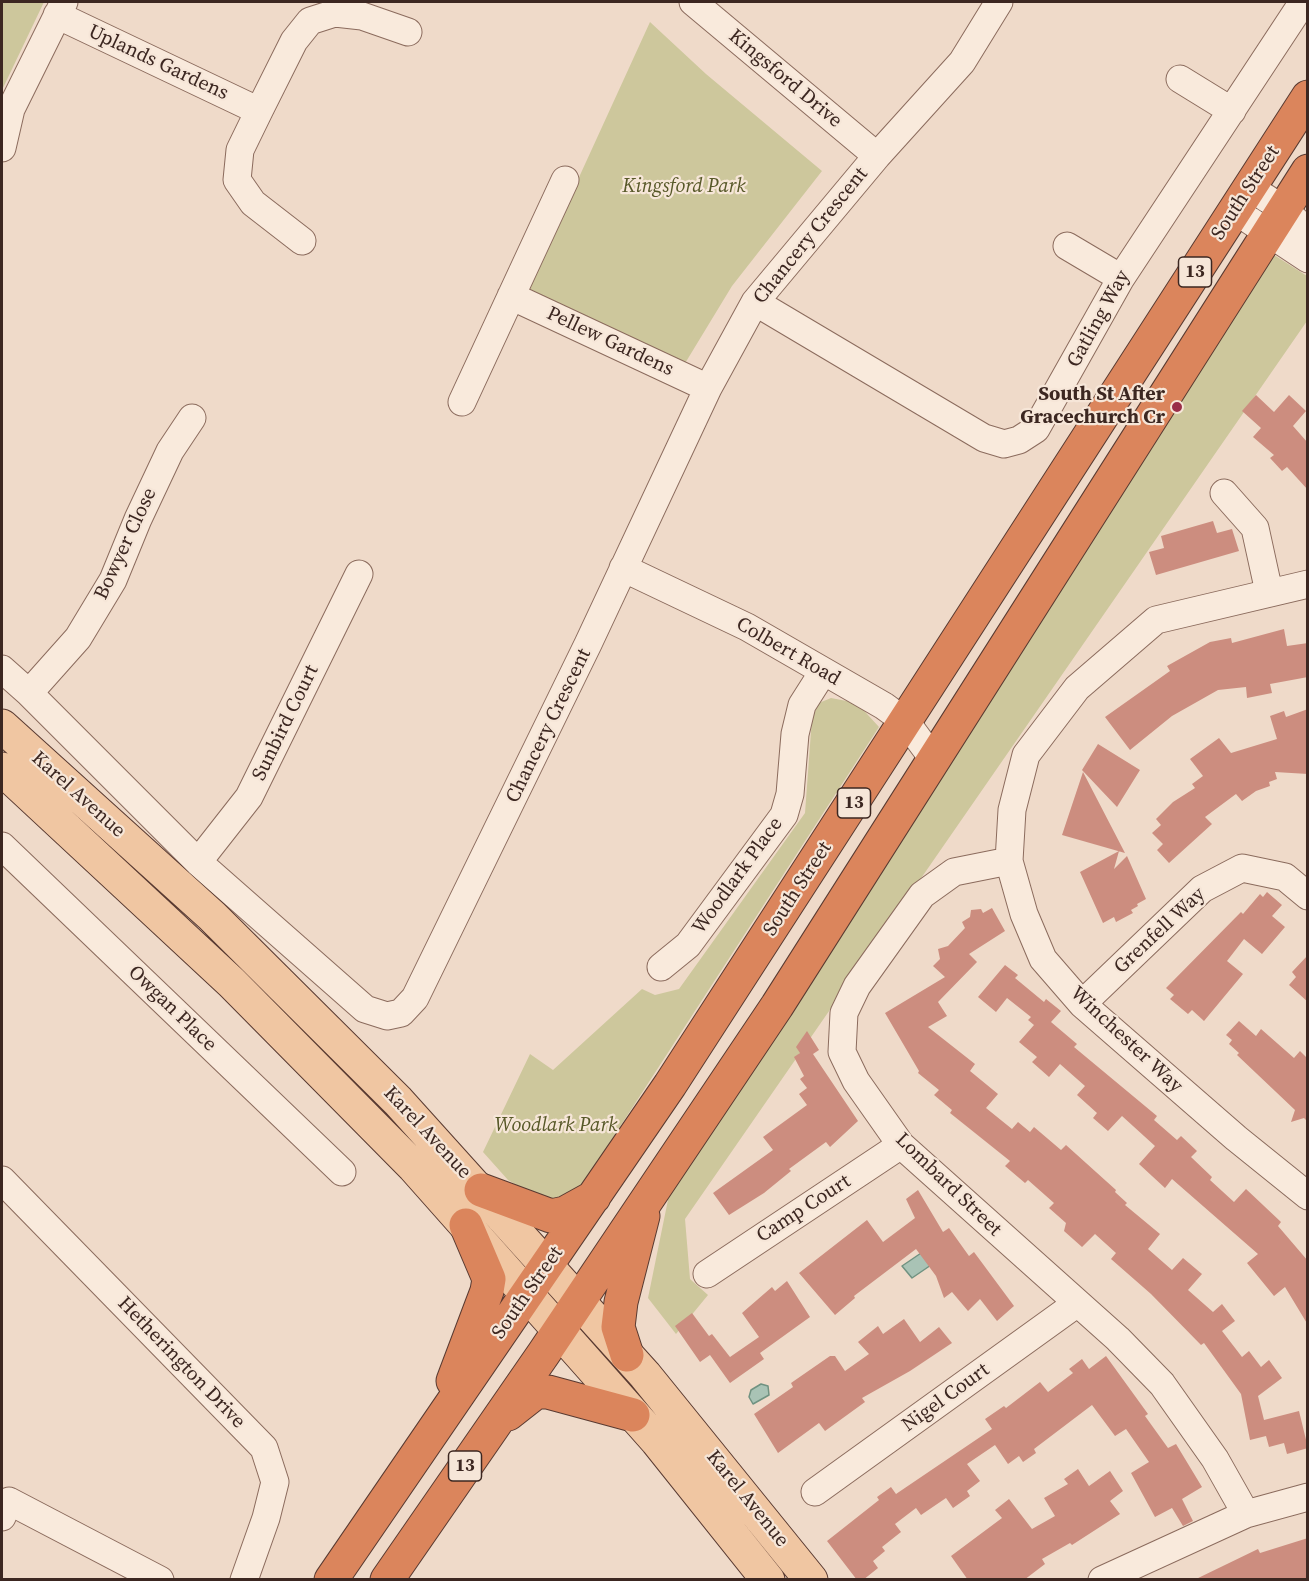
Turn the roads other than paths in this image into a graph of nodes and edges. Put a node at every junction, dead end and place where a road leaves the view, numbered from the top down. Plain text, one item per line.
1 (693, 2) edge
2 (999, 2) edge
3 (1303, 2) edge
4 (60, 8) edge
5 (408, 32) dead end
6 (1180, 79) dead end
7 (1308, 97) edge
8 (259, 111) junction
9 (1232, 111) junction
10 (2, 148) edge
11 (877, 156) junction
12 (1308, 171) edge
13 (565, 180) dead end
14 (1242, 199) junction
15 (1275, 221) junction
16 (1308, 232) edge
17 (302, 241) dead end
18 (1067, 246) dead end
19 (1308, 259) edge
20 (1121, 278) junction
21 (511, 296) junction
22 (755, 302) junction
23 (708, 388) junction
24 (462, 402) dead end
25 (192, 418) dead end
26 (1224, 493) dead end
27 (623, 568) junction
28 (359, 574) dead end
29 (1308, 584) edge
30 (1269, 592) junction
31 (2, 669) edge
32 (823, 672) junction
33 (29, 693) junction
34 (906, 722) junction
35 (2, 726) edge
36 (934, 760) junction
37 (2, 769) edge
38 (2, 846) edge
39 (1009, 861) junction
40 (198, 862) junction
41 (1308, 896) edge
42 (661, 967) dead end
43 (1082, 1004) junction
44 (901, 1145) junction
45 (342, 1172) dead end
46 (2, 1180) edge
47 (481, 1190) junction
48 (1308, 1196) edge
49 (594, 1197) junction
50 (647, 1200) junction
51 (466, 1225) junction
52 (548, 1264) junction
53 (707, 1274) dead end
54 (526, 1293) junction
55 (579, 1300) junction
56 (1076, 1304) junction
57 (559, 1332) junction
58 (627, 1355) junction
59 (633, 1415) junction
60 (435, 1428) junction
61 (491, 1429) junction
62 (815, 1492) dead end
63 (1308, 1497) edge
64 (1246, 1514) junction
65 (2, 1516) edge
66 (160, 1580) edge
67 (244, 1580) edge
68 (331, 1580) edge
69 (387, 1580) edge
70 (768, 1580) edge
71 (811, 1580) edge
72 (1102, 1580) edge

1 - 11 street, Kingsford Drive
2 - 11 street, Chancery Crescent
3 - 9 street, Gatling Way
4 - 8 street, Uplands Gardens
4 - 10 street
5 - 8 street
6 - 9 street
7 - 14 highway, South Street / 13
8 - 17 street
9 - 20 street, Gatling Way
11 - 22 street, Chancery Crescent
12 - 15 highway, South Street / 13
13 - 21 street
14 - 15 street
14 - 34 highway, South Street / 13
15 - 16 street
15 - 19 street
15 - 36 highway, South Street / 13
18 - 20 street
20 - 22 street, Gatling Way
21 - 23 street, Pellew Gardens
21 - 24 street
22 - 23 street, Chancery Crescent
23 - 27 street, Chancery Crescent
25 - 33 street, Bowyer Close
26 - 30 street
27 - 32 street, Colbert Road
27 - 40 street, Chancery Crescent
28 - 40 street, Sunbird Court
29 - 30 street, Winchester Way
30 - 39 street, Winchester Way
31 - 33 street, Chancery Crescent
32 - 34 street, Colbert Road
32 - 42 street, Woodlark Place
33 - 40 street, Chancery Crescent
34 - 36 street, Colbert Road
34 - 49 highway, South Street / 13
35 - 47 main road, Karel Avenue
36 - 50 highway, South Street / 13
37 - 51 main road, Karel Avenue
38 - 45 street, Owgan Place
39 - 43 street, Winchester Way
39 - 44 street, Lombard Street
41 - 43 street, Grenfell Way
43 - 48 street, Winchester Way
44 - 53 street, Camp Court
44 - 56 street, Lombard Street
46 - 67 street, Hetherington Drive
47 - 49 highway
47 - 52 main road, Karel Avenue
49 - 52 highway, South Street / 13
50 - 55 highway, South Street / 13
50 - 58 highway
51 - 54 main road, Karel Avenue
51 - 60 highway
52 - 54 highway, South Street / 13
52 - 55 main road, Karel Avenue
54 - 57 main road, Karel Avenue
54 - 60 highway, South Street / 13
55 - 57 highway, South Street / 13
55 - 58 main road, Karel Avenue
56 - 62 street, Nigel Court
56 - 64 street, Lombard Street
57 - 59 main road, Karel Avenue
57 - 61 highway, South Street / 13
58 - 71 main road, Karel Avenue
59 - 61 highway
59 - 70 main road, Karel Avenue
60 - 68 highway, South Street / 13
61 - 69 highway, South Street / 13
63 - 64 street
64 - 72 street
65 - 66 street

